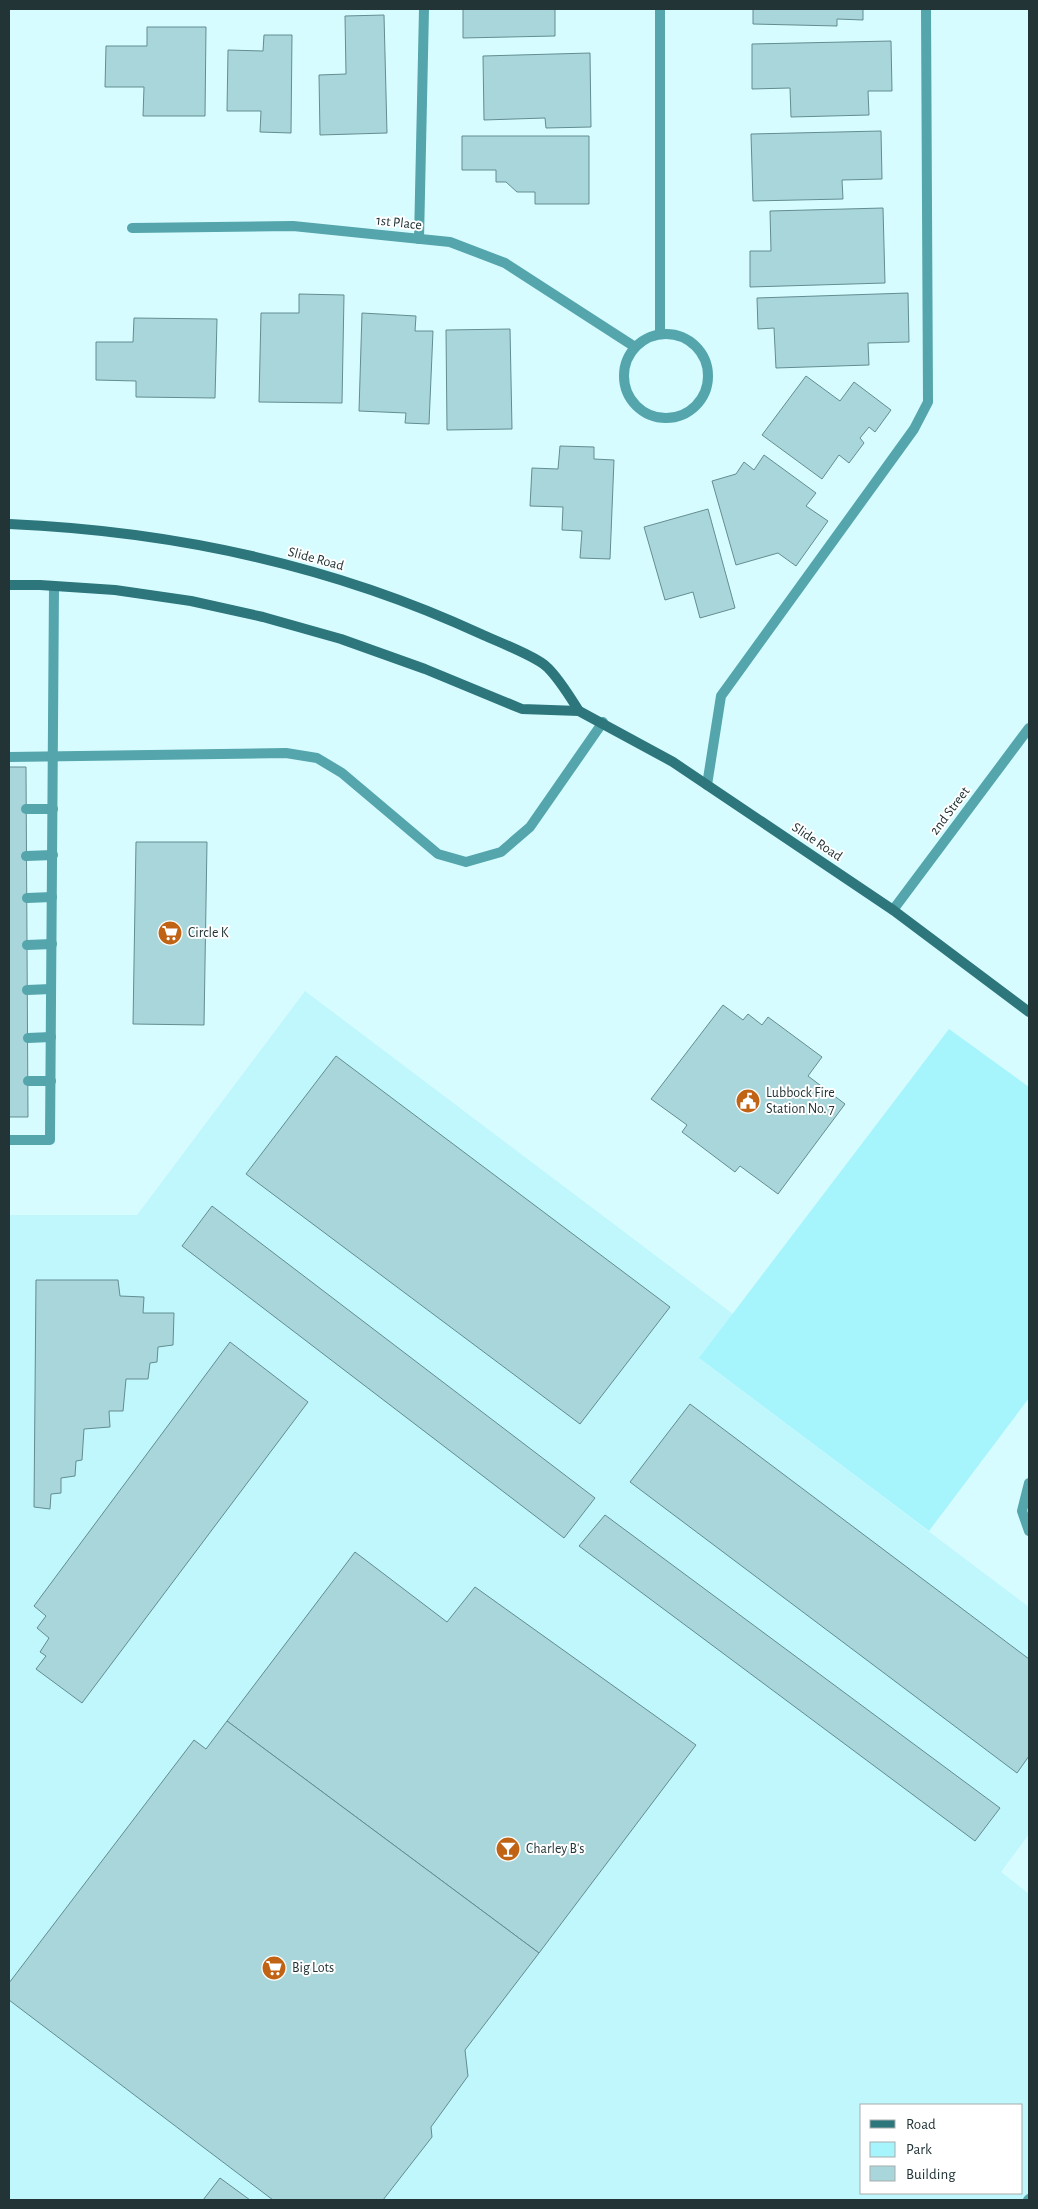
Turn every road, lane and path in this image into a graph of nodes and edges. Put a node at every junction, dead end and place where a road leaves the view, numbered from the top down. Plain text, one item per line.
1 (424, 9) edge
2 (660, 9) edge
3 (926, 9) edge
4 (132, 228) dead end
5 (419, 239) junction
6 (660, 334) junction
7 (634, 348) junction
8 (9, 524) edge
9 (9, 585) edge
10 (54, 586) junction
11 (580, 710) junction
12 (603, 722) junction
13 (1029, 728) edge
14 (9, 757) edge
15 (53, 757) junction
16 (707, 785) junction
17 (26, 809) dead end
18 (53, 809) junction
19 (53, 855) junction
20 (26, 856) dead end
21 (52, 897) junction
22 (27, 898) dead end
23 (893, 910) junction
24 (52, 944) junction
25 (27, 945) dead end
26 (51, 989) junction
27 (27, 990) dead end
28 (1029, 1012) edge
29 (51, 1037) junction
30 (28, 1038) dead end
31 (28, 1081) dead end
32 (51, 1081) junction
33 (9, 1140) edge
34 (1029, 1483) edge
35 (1029, 1531) edge

1 - 5 street
2 - 6 street
3 - 16 street
4 - 5 street, 1st Place
5 - 7 street, 1st Place
6 - 7 street
6 - 7 street
8 - 11 main road, Slide Road
9 - 10 main road, Slide Road
10 - 11 main road, Slide Road
10 - 15 street
11 - 12 main road, Slide Road
12 - 15 street
12 - 16 main road, Slide Road
13 - 23 street, 2nd Street
14 - 15 street
15 - 18 street
16 - 23 main road, Slide Road
17 - 18 street
18 - 19 street
19 - 20 street
19 - 21 street
21 - 22 street
21 - 24 street
23 - 28 main road, Slide Road
24 - 25 street
24 - 26 street
26 - 27 street
26 - 29 street
29 - 30 street
29 - 32 street
31 - 32 street
32 - 33 street
34 - 35 street

